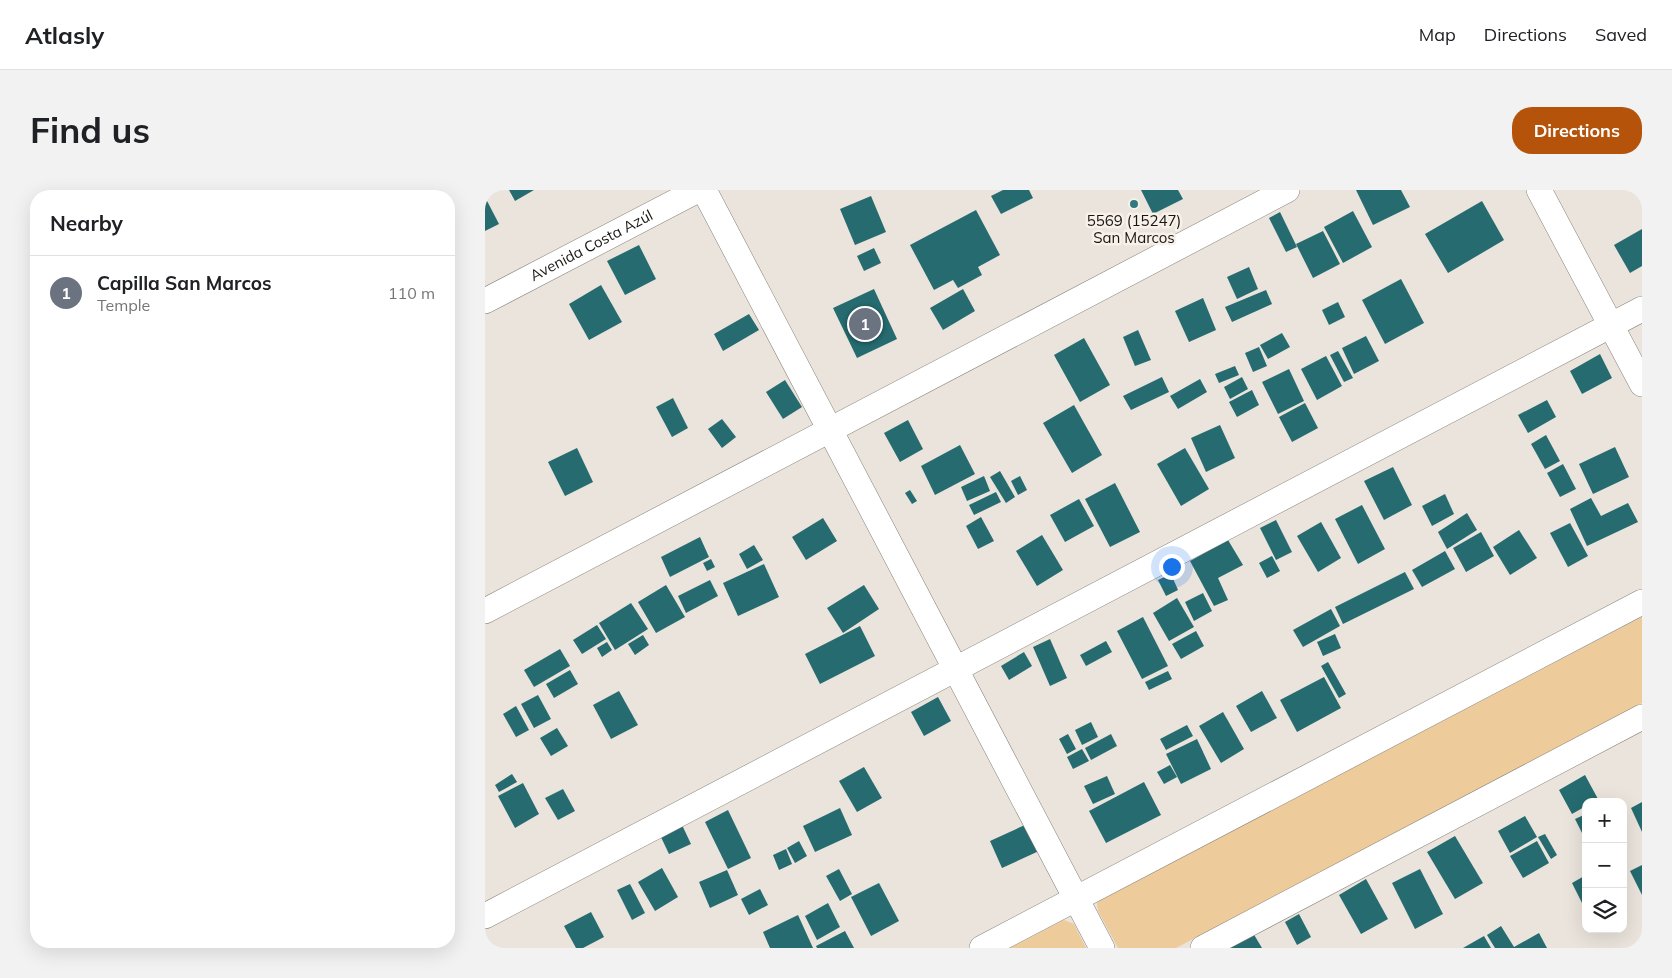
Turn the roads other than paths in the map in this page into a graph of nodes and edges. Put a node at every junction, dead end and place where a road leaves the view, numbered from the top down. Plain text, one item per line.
1 (698, 190) edge
2 (704, 190) edge
3 (1287, 190) edge
4 (1539, 190) edge
5 (485, 301) edge
6 (1642, 309) edge
7 (1611, 325) junction
8 (1642, 384) edge
9 (830, 430) junction
10 (1642, 602) edge
11 (485, 611) edge
12 (956, 669) junction
13 (1642, 717) edge
14 (1077, 898) junction
15 (485, 916) edge
16 (982, 948) edge
17 (1103, 948) edge
18 (1203, 948) edge

1 - 5 street, Avenida Costa Azúl
2 - 9 street
3 - 9 street
4 - 7 street
6 - 7 street
7 - 8 street
7 - 12 street
9 - 11 street
9 - 12 street
10 - 14 street
12 - 14 street
12 - 15 street
13 - 18 street
14 - 16 street
14 - 17 street

